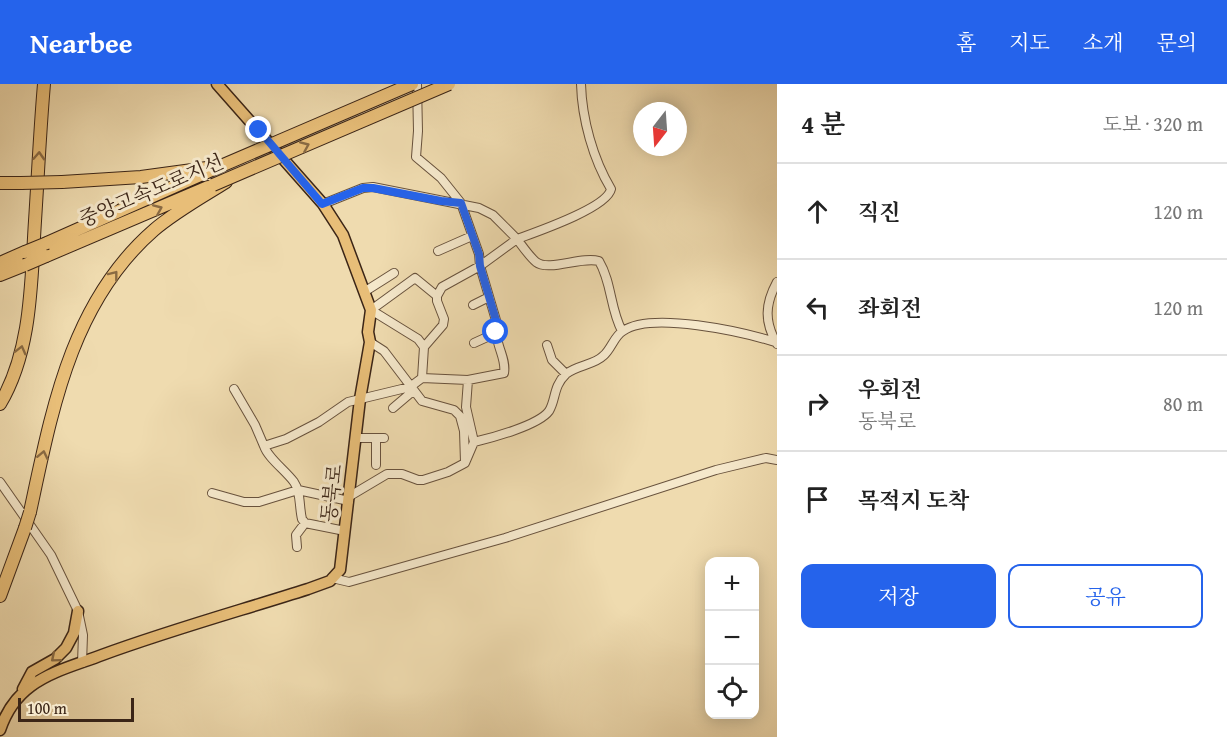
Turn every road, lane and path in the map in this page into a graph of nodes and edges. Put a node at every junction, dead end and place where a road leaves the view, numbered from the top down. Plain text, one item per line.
1 (44, 84) edge
2 (217, 84) edge
3 (412, 84) edge
4 (417, 84) edge
5 (449, 84) edge
6 (581, 84) edge
7 (223, 165) junction
8 (237, 175) junction
9 (0, 183) edge
10 (461, 203) junction
11 (322, 204) junction
12 (472, 236) junction
13 (517, 239) junction
14 (438, 250) dead end
15 (25, 259) junction
16 (0, 263) edge
17 (480, 266) junction
18 (394, 273) dead end
19 (0, 275) edge
20 (777, 282) edge
21 (364, 292) junction
22 (437, 296) junction
23 (489, 297) junction
24 (473, 305) dead end
25 (371, 310) junction
26 (622, 331) junction
27 (496, 333) junction
28 (370, 342) junction
29 (474, 343) dead end
30 (776, 343) edge
31 (547, 345) dead end
32 (423, 347) junction
33 (566, 374) junction
34 (422, 378) junction
35 (468, 380) junction
36 (234, 389) dead end
37 (412, 389) junction
38 (360, 399) junction
39 (0, 404) edge
40 (393, 408) dead end
41 (356, 438) junction
42 (474, 442) junction
43 (264, 446) junction
44 (777, 459) edge
45 (465, 463) junction
46 (376, 465) dead end
47 (0, 483) edge
48 (298, 490) junction
49 (213, 493) dead end
50 (349, 498) junction
51 (305, 523) junction
52 (345, 531) junction
53 (297, 547) dead end
54 (332, 578) junction
55 (0, 596) edge
56 (78, 611) junction
57 (82, 663) junction
58 (18, 697) junction
59 (0, 730) edge

39 -> 1 highway
2 - 11 main road, 동북로
3 - 7 highway, 중앙고속도로지선, bridge
4 - 10 street
8 -> 5 highway, 중앙고속도로지선, bridge
6 - 13 street
7 - 9 highway, bridge
7 - 15 highway, 중앙고속도로지선, bridge
15 -> 8 highway, 중앙고속도로지선, bridge
55 -> 8 highway, bridge
10 - 11 street
10 - 12 street
10 - 13 street
11 - 21 main road, 동북로
12 - 14 street
12 - 17 street
13 - 17 street
13 - 26 street
15 - 16 highway, 중앙고속도로지선
15 - 19 highway, 중앙고속도로지선
17 - 22 street
17 - 23 street
18 - 21 street
20 - 30 street
21 - 25 main road, 동북로
22 - 25 street
22 - 32 street
23 - 24 street
23 - 27 street
25 - 28 main road, 동북로
25 - 32 street
26 - 30 street
26 - 33 street
27 - 29 street
27 - 35 street
28 - 37 street
28 - 38 main road, 동북로
31 - 33 street
32 - 34 street
33 - 42 street
34 - 35 street
34 - 37 street
35 - 42 street
36 - 43 street
37 - 38 street
37 - 40 street
37 - 45 street
38 - 41 main road, 동북로
38 - 43 street
41 - 46 street
41 - 50 main road, 동북로
42 - 45 street
43 - 48 street
44 - 54 street
45 - 50 street
47 - 56 street
48 - 49 street
48 - 50 street
48 - 51 street
50 - 52 main road, 동북로
51 - 52 street
51 - 53 street
52 - 54 main road, 동북로
54 - 57 main road
56 - 57 street
56 -> 58 main road
57 - 58 main road
58 - 59 main road

